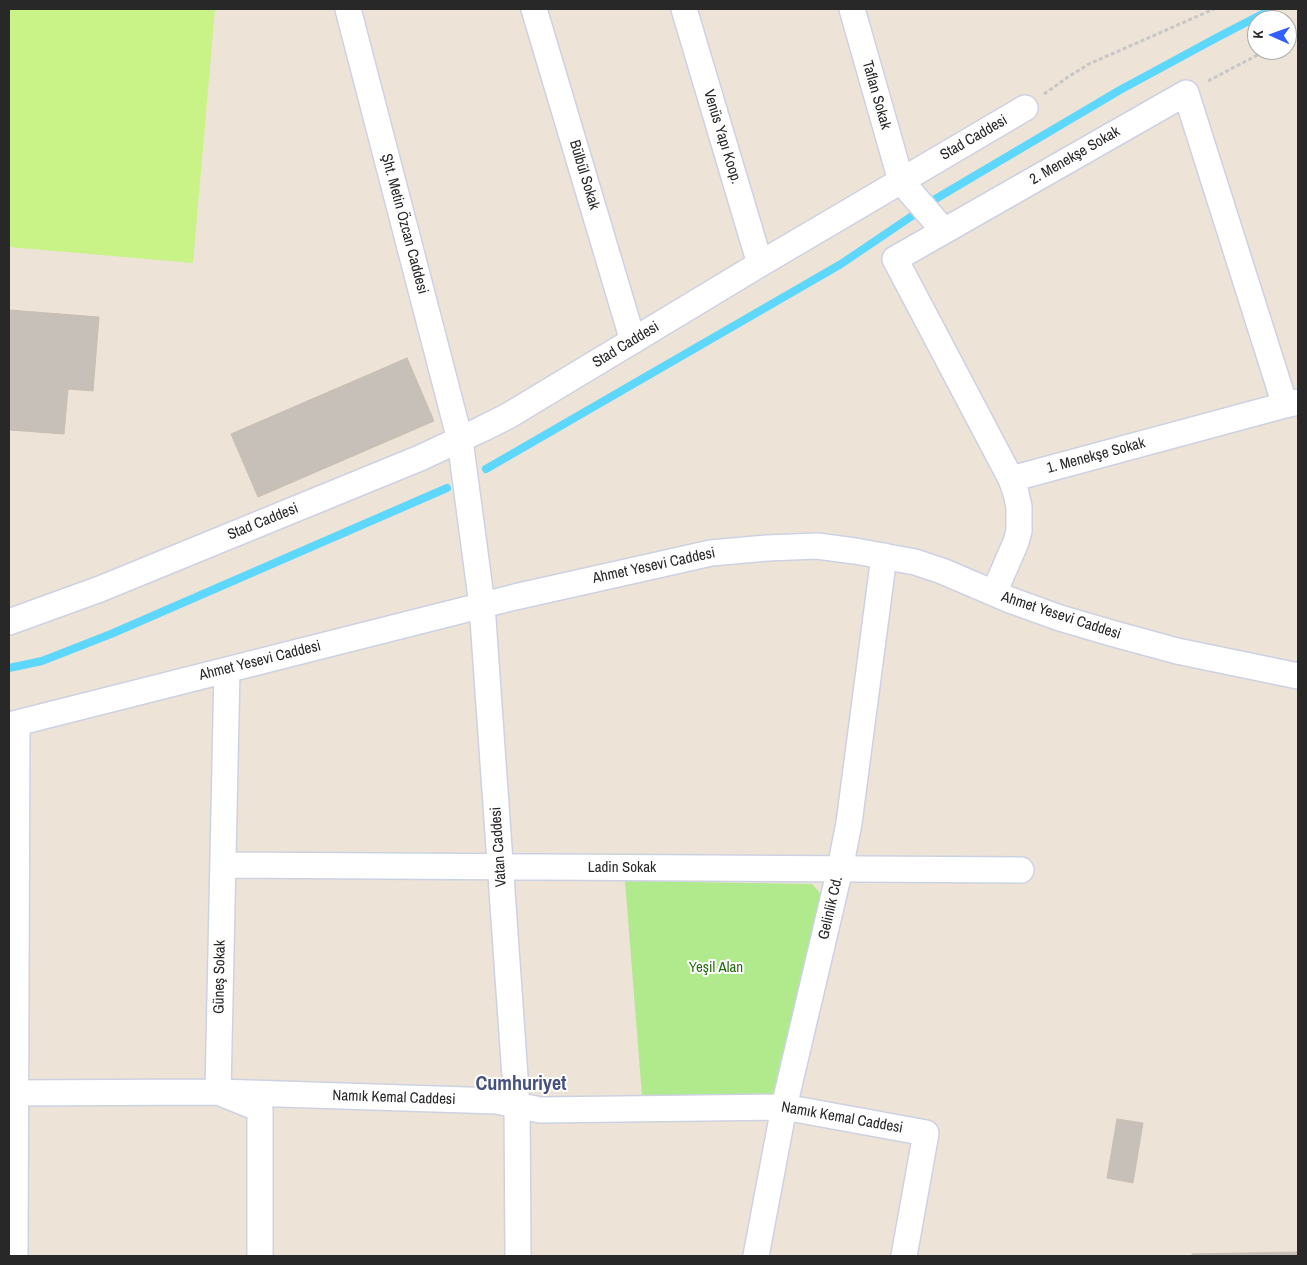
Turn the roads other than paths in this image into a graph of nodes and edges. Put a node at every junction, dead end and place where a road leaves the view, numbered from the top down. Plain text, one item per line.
1 (348, 9) edge
2 (534, 9) edge
3 (684, 9) edge
4 (852, 9) edge
5 (1025, 108) road end
6 (901, 181) junction
7 (944, 231) junction
8 (760, 264) junction
9 (633, 340) junction
10 (1291, 404) edge
11 (460, 440) junction
12 (1011, 479) junction
13 (884, 556) junction
14 (994, 593) junction
15 (482, 605) junction
16 (9, 622) edge
17 (227, 670) junction
18 (1298, 676) edge
19 (13, 724) edge
20 (223, 865) junction
21 (500, 867) junction
22 (840, 869) junction
23 (1021, 870) dead end
24 (218, 1092) junction
25 (12, 1093) edge
26 (517, 1105) junction
27 (784, 1106) junction
28 (15, 1256) edge
29 (260, 1256) edge
30 (518, 1256) edge
31 (756, 1256) edge
32 (904, 1256) edge

1 - 11 street, Şht. Metin Özcan Caddesi
2 - 9 street, Bülbül Sokak
3 - 8 street, Venüs Yapı Koop.
4 - 6 street, Taflan Sokak
5 - 6 street, Stad Caddesi
6 - 7 street
6 - 8 street, Stad Caddesi
7 - 10 street, 2. Menekşe Sokak
7 - 12 street, 2. Menekşe Sokak
8 - 9 street, Stad Caddesi
9 - 11 street, Stad Caddesi
10 - 12 street, 1. Menekşe Sokak
11 - 15 street, Vatan Caddesi
11 - 16 street, Stad Caddesi
12 - 14 street
13 - 14 street, Ahmet Yesevi Caddesi
13 - 15 street, Ahmet Yesevi Caddesi
13 - 22 street, Gelinlik Cd.
14 - 18 street, Ahmet Yesevi Caddesi
15 - 17 street, Ahmet Yesevi Caddesi
15 - 21 street, Vatan Caddesi
17 - 19 street, Ahmet Yesevi Caddesi
17 - 20 street, Güneş Sokak
19 - 25 street
20 - 21 street, Ladin Sokak
20 - 24 street, Güneş Sokak
21 - 22 street, Ladin Sokak
21 - 26 street, Vatan Caddesi
22 - 23 street, Ladin Sokak
22 - 27 street, Gelinlik Cd.
24 - 25 street, Namık Kemal Caddesi
24 - 26 street, Namık Kemal Caddesi
24 - 29 street
25 - 28 street
26 - 27 street, Namık Kemal Caddesi
26 - 30 street, Vatan Caddesi
27 - 31 street, Gelinlik Cd.
27 - 32 street, Namık Kemal Caddesi

